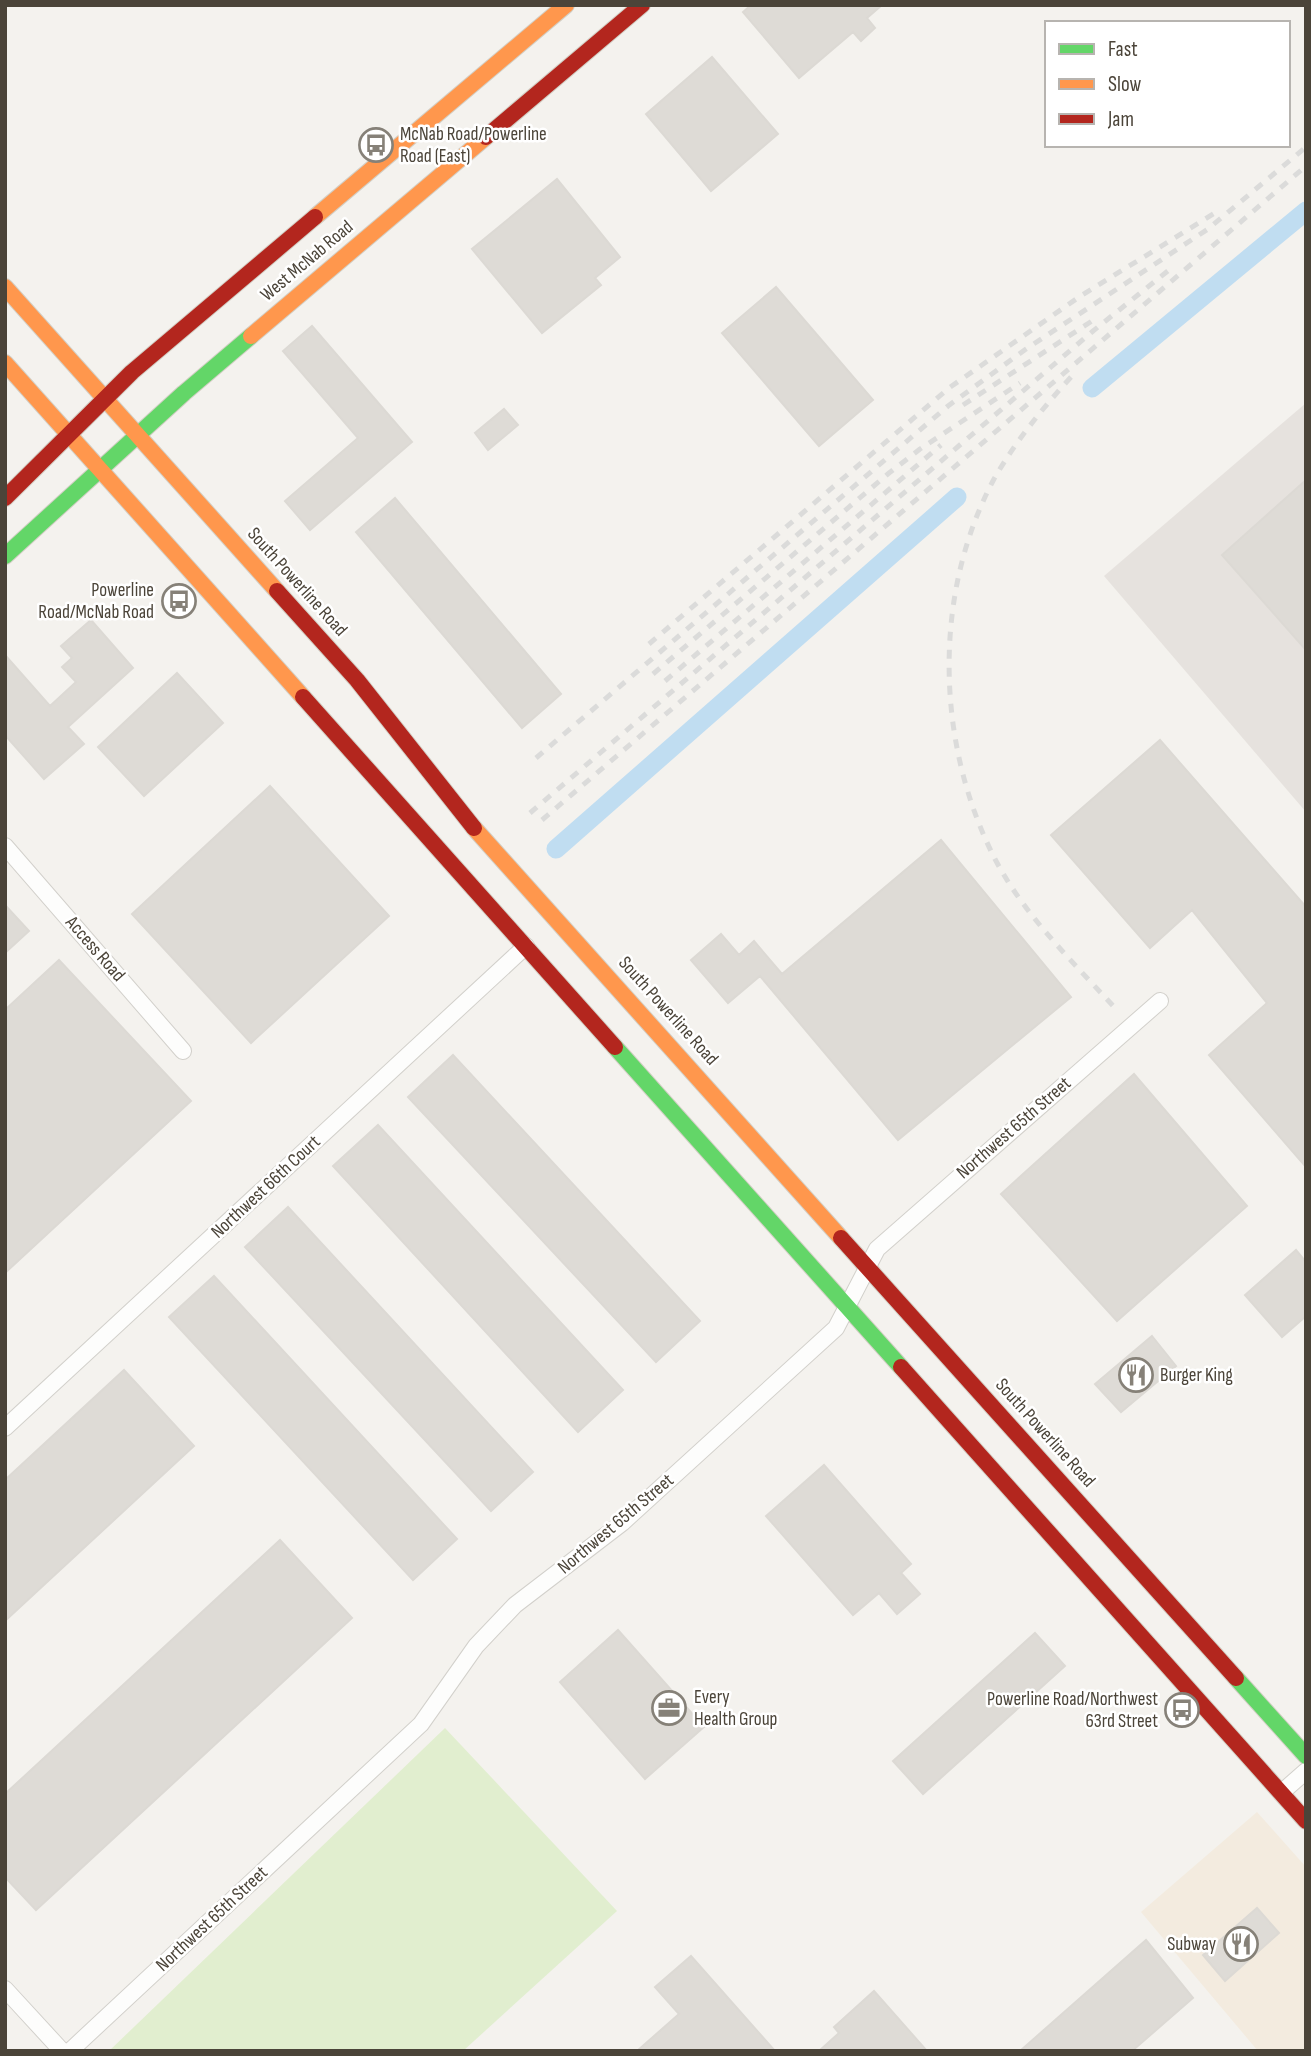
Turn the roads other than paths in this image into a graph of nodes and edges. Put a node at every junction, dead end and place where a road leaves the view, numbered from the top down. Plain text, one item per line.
1 (566, 5) edge
2 (642, 5) edge
3 (5, 287) edge
4 (5, 363) edge
5 (106, 399) junction
6 (138, 435) junction
7 (69, 436) junction
8 (99, 470) junction
9 (5, 498) edge
10 (5, 556) edge
11 (5, 846) edge
12 (526, 946) junction
13 (1160, 1001) dead end
14 (183, 1051) dead end
15 (868, 1266) junction
16 (848, 1306) junction
17 (5, 1428) edge
18 (1306, 1756) edge
19 (1306, 1771) edge
20 (1281, 1793) junction
21 (1306, 1821) edge
22 (5, 1989) edge
23 (62, 2051) edge
24 (70, 2051) edge

1 - 5 main road, West McNab Road
2 - 6 main road, West McNab Road
3 - 5 main road, South Powerline Road
4 - 7 main road
5 - 6 main road, South Powerline Road
5 - 7 main road, West McNab Road
6 - 8 main road, West McNab Road
6 - 15 main road, South Powerline Road
7 - 8 main road
7 - 9 main road, West McNab Road
8 - 10 main road, West McNab Road
8 - 12 main road
11 - 14 street, Access Road
12 - 16 main road
12 - 17 street, Northwest 66th Court
13 - 15 street, Northwest 65th Street
15 - 16 street, Northwest 65th Street
15 - 18 main road, South Powerline Road
16 - 20 main road
16 - 24 street, Northwest 65th Street
19 - 20 street
20 - 21 main road
22 - 23 street

